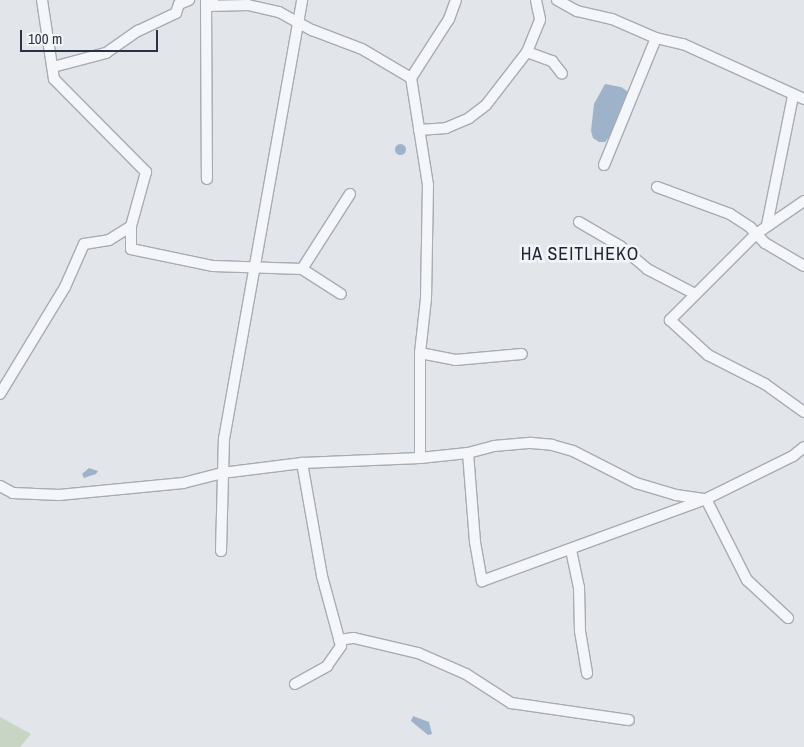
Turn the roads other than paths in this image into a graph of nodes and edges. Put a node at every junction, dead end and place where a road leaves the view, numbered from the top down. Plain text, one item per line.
1 (42, 0) edge
2 (188, 0) edge
3 (302, 0) edge
4 (456, 0) edge
5 (536, 0) edge
6 (557, 0) edge
7 (208, 2) edge
8 (298, 22) junction
9 (656, 38) junction
10 (527, 52) junction
11 (53, 68) junction
12 (562, 74) dead end
13 (411, 78) junction
14 (793, 96) junction
15 (804, 99) edge
16 (419, 130) junction
17 (604, 165) dead end
18 (207, 179) dead end
19 (656, 186) dead end
20 (350, 194) dead end
21 (804, 201) edge
22 (579, 222) dead end
23 (766, 225) junction
24 (131, 226) junction
25 (756, 234) junction
26 (804, 266) edge
27 (255, 267) junction
28 (302, 269) junction
29 (341, 294) dead end
30 (694, 294) junction
31 (420, 353) junction
32 (522, 354) dead end
33 (0, 394) edge
34 (804, 412) edge
35 (804, 447) edge
36 (468, 454) junction
37 (420, 458) junction
38 (302, 463) junction
39 (222, 473) junction
40 (0, 486) edge
41 (706, 499) junction
42 (571, 550) junction
43 (221, 551) dead end
44 (788, 618) dead end
45 (339, 640) junction
46 (587, 673) dead end
47 (295, 684) dead end
48 (629, 720) dead end

1 - 11 street
2 - 11 street
3 - 8 street
4 - 13 street
5 - 10 street
6 - 9 street
7 - 8 street
7 - 18 street
8 - 13 street
8 - 27 street
9 - 14 street
9 - 17 street
10 - 12 street
10 - 16 street
11 - 24 street
13 - 16 street
14 - 15 street
14 - 23 street
16 - 31 street
19 - 25 street
20 - 28 street
21 - 23 street
22 - 30 street
23 - 25 street
24 - 27 street
24 - 33 street
25 - 26 street
25 - 30 street
27 - 28 street
27 - 39 street
28 - 29 street
30 - 34 street
31 - 32 street
31 - 37 street
35 - 41 street
36 - 37 street
36 - 41 street
36 - 42 street
37 - 38 street
38 - 39 street
38 - 45 street
39 - 40 street
39 - 43 street
41 - 42 street
41 - 44 street
42 - 46 street
45 - 47 street
45 - 48 street

